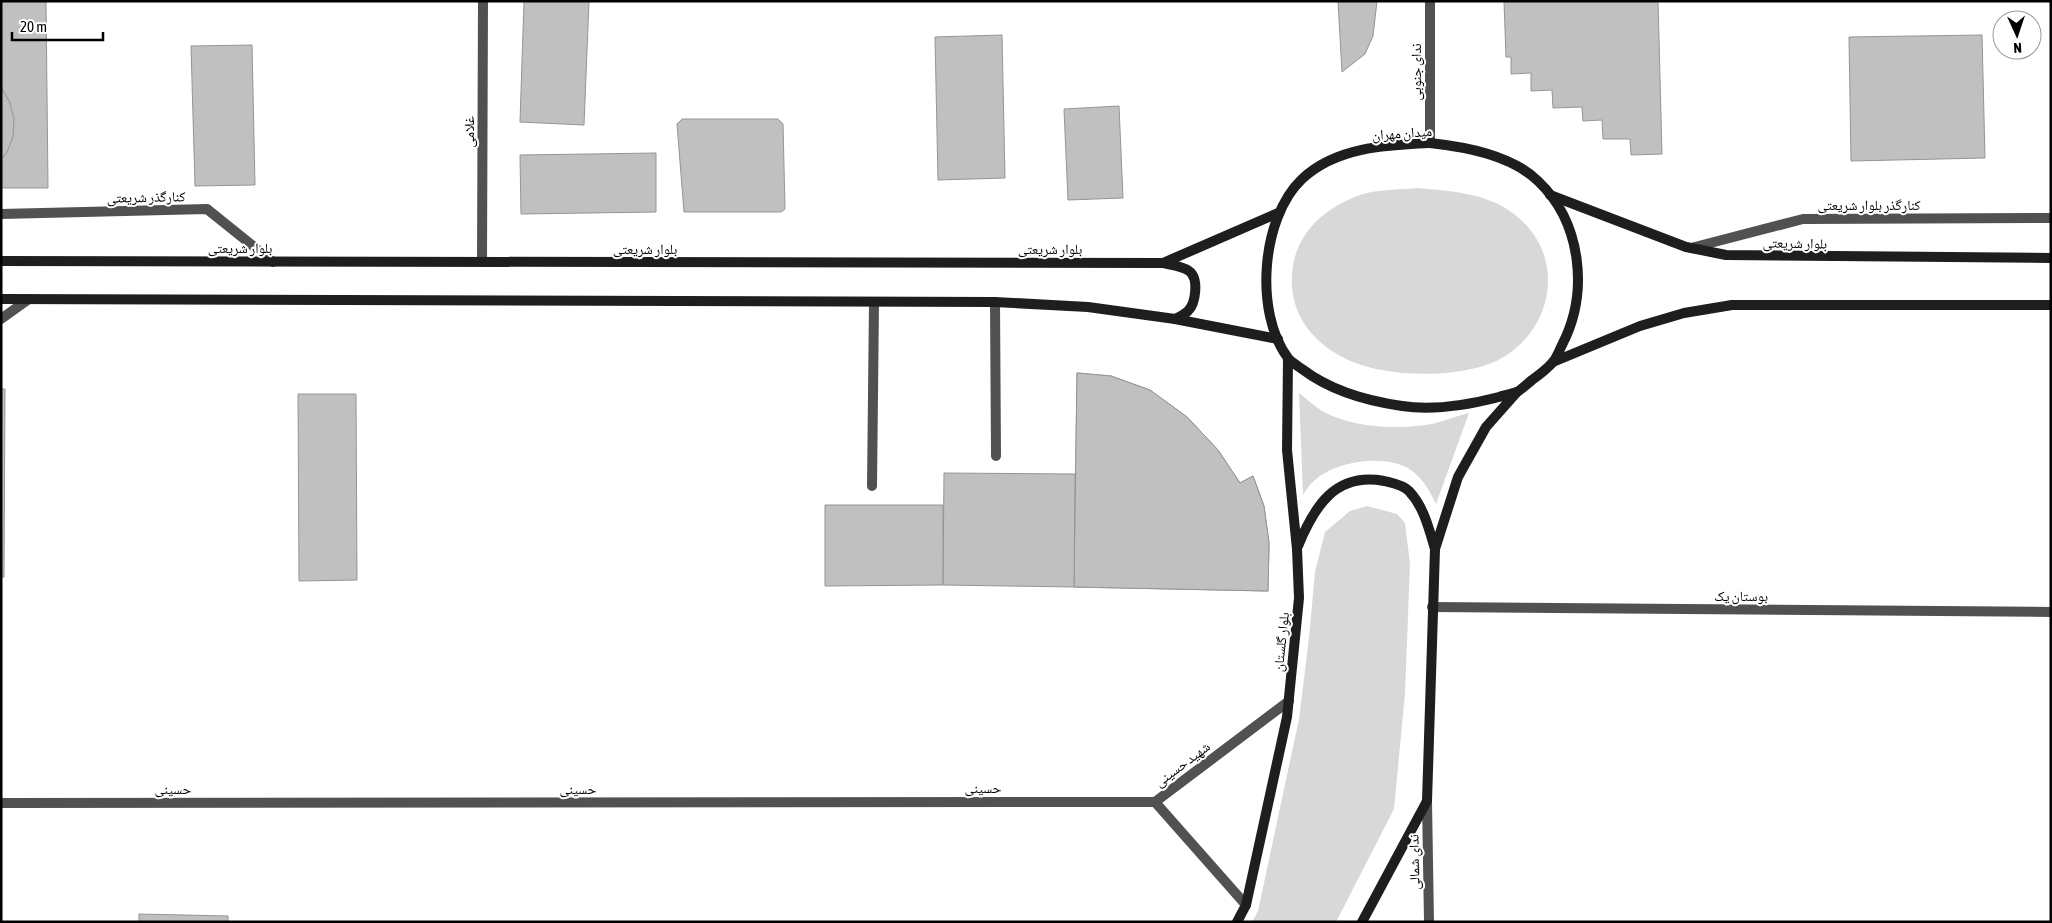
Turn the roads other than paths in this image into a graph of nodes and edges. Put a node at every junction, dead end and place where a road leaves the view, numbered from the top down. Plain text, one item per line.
1 (484, 1) edge
2 (1430, 1) edge
3 (1430, 143) junction
4 (1550, 195) junction
5 (1278, 213) junction
6 (1, 214) edge
7 (2051, 218) edge
8 (1691, 248) junction
9 (2051, 258) edge
10 (1, 261) edge
11 (273, 262) junction
12 (482, 262) junction
13 (1162, 263) junction
14 (1, 299) edge
15 (29, 299) junction
16 (874, 302) junction
17 (995, 302) junction
18 (2051, 305) edge
19 (1, 318) edge
20 (1175, 319) junction
21 (1278, 339) junction
22 (1288, 359) junction
23 (1553, 362) junction
24 (1517, 392) junction
25 (996, 456) dead end
26 (872, 486) dead end
27 (1297, 548) junction
28 (1435, 550) junction
29 (1432, 607) junction
30 (2051, 612) edge
31 (1289, 701) junction
32 (1155, 802) junction
33 (1427, 802) junction
34 (1, 803) edge
35 (1246, 905) junction
36 (1237, 922) edge
37 (1362, 922) edge
38 (1429, 922) edge

1 - 12 street, غلامی
2 - 3 street, ندای جنوبی
3 - 4 main road, میدان مهران
3 - 5 main road, میدان مهران
4 - 8 main road, بلوار شریعتی
4 - 23 main road, میدان مهران
5 - 13 main road, بلوار شریعتی
5 - 21 main road, میدان مهران
6 - 11 street, کنارگذر شریعتی
7 - 8 street, کنارگذر بلوار شریعتی
8 - 9 main road, بلوار شریعتی
10 - 11 main road, بلوار شریعتی
11 - 12 main road, بلوار شریعتی
12 - 13 main road, بلوار شریعتی
13 - 20 main road
14 - 15 main road
15 - 16 main road
15 - 19 street
16 - 17 main road
16 - 26 street
17 - 20 main road
17 - 25 street
18 - 23 main road
20 - 21 main road
21 - 22 main road, میدان مهران
22 - 24 main road, میدان مهران
22 - 27 main road, بلوار گلستان
23 - 24 main road, میدان مهران
24 - 28 main road
27 - 28 main road
27 - 31 main road, بلوار گلستان
28 - 29 main road
29 - 30 street, بوستان یک
29 - 33 main road
31 - 32 street, شهید حسینی
31 - 35 main road, بلوار گلستان
32 - 34 street, حسینی
32 - 35 street, شهید حسینی
33 - 37 main road
33 - 38 street, ندای شمالی
35 - 36 main road, بلوار گلستان

